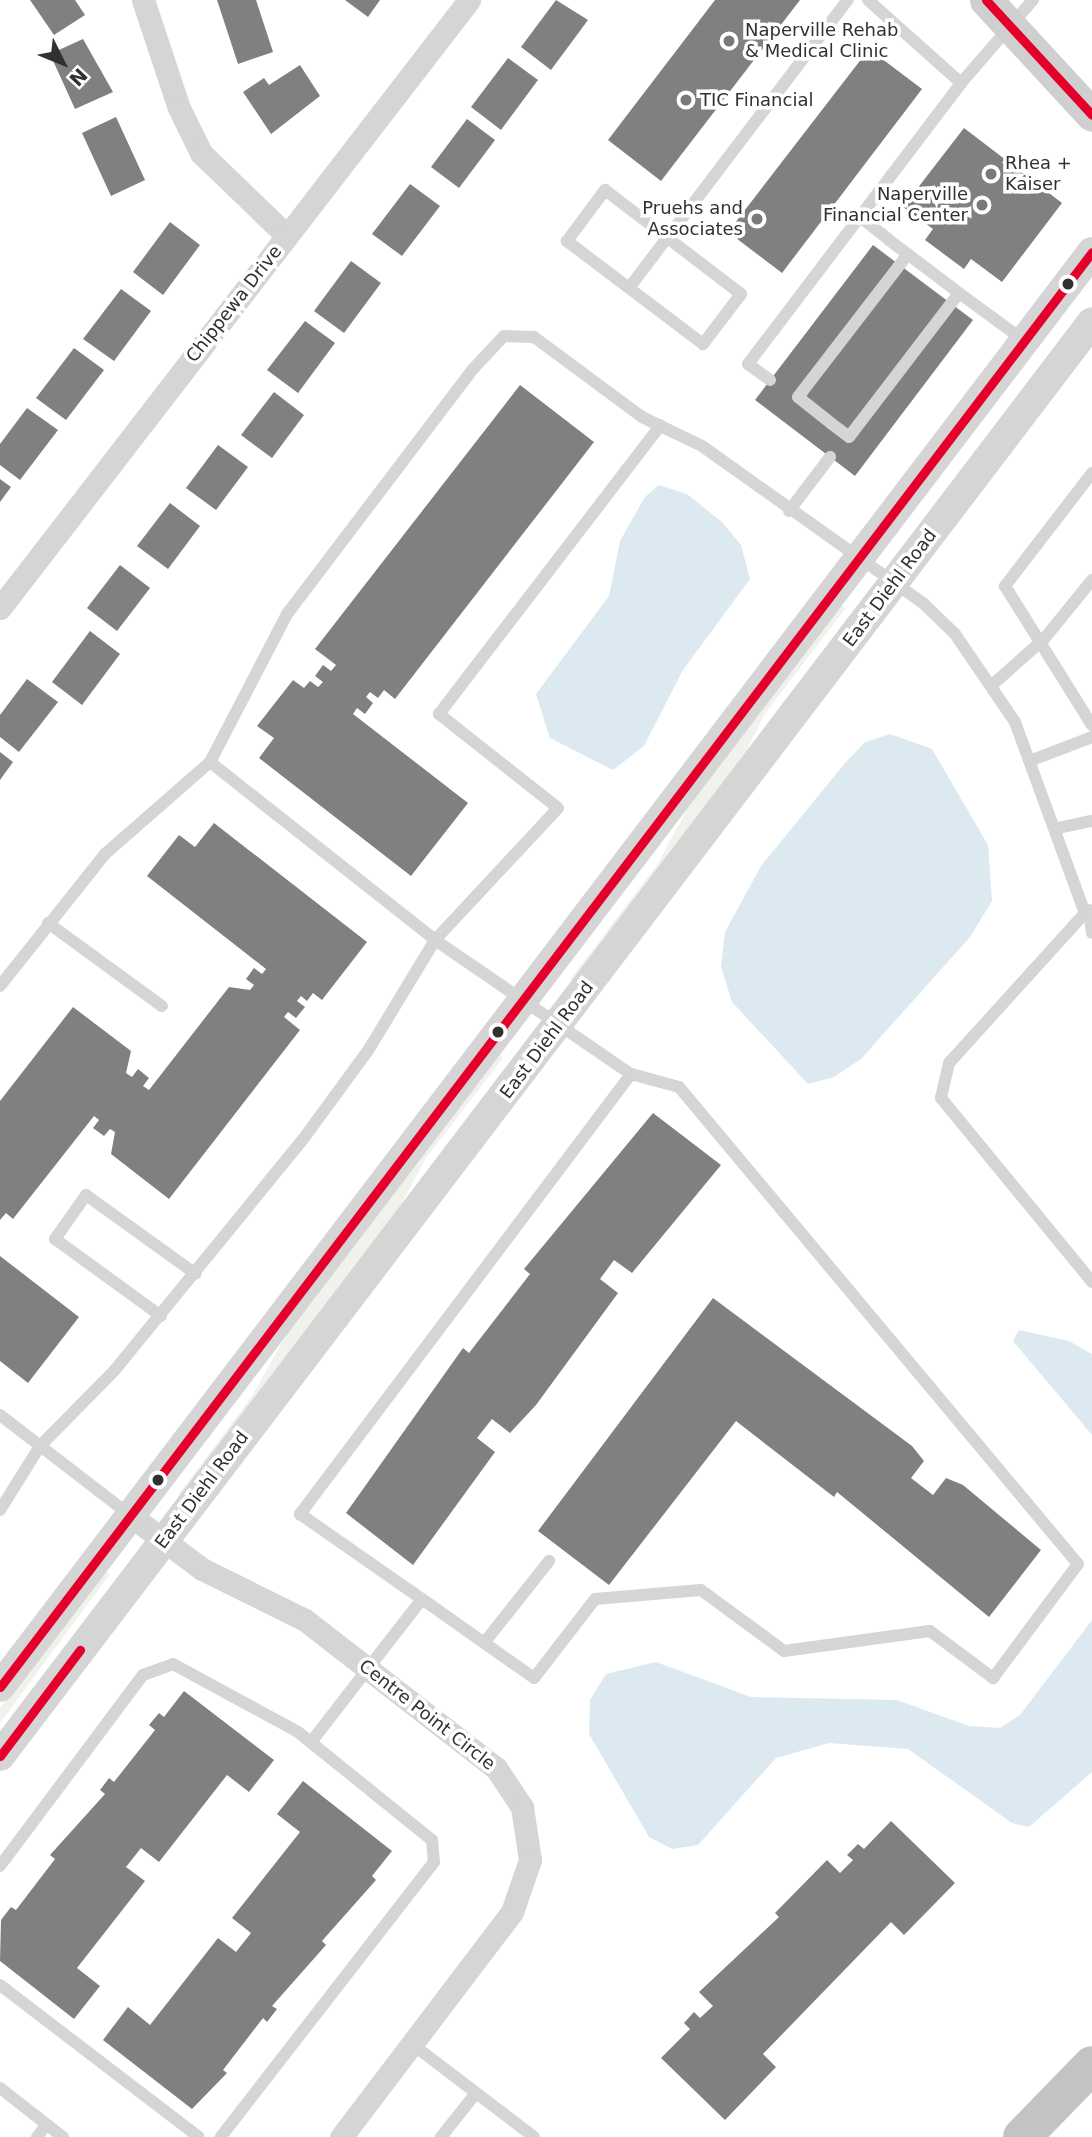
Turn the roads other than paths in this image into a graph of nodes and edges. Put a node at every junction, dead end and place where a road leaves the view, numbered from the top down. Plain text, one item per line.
1 (143, 0) edge
2 (469, 0) edge
3 (848, 0) edge
4 (868, 0) edge
5 (986, 0) edge
6 (1033, 0) edge
7 (1010, 25) junction
8 (961, 83) junction
9 (1092, 115) edge
10 (860, 217) junction
11 (286, 235) junction
12 (668, 238) junction
13 (1092, 252) edge
14 (908, 254) junction
15 (629, 289) junction
16 (959, 293) junction
17 (1092, 322) edge
18 (1026, 342) junction
19 (770, 380) dead end
20 (661, 425) junction
21 (830, 457) dead end
22 (1092, 473) edge
23 (789, 512) junction
24 (858, 563) junction
25 (895, 582) junction
26 (1088, 585) edge
27 (1092, 603) edge
28 (0, 608) edge
29 (1044, 639) junction
30 (991, 686) junction
31 (1092, 724) edge
32 (1092, 737) edge
33 (1032, 760) junction
34 (210, 762) junction
35 (1092, 821) edge
36 (1058, 828) junction
37 (1089, 911) edge
38 (48, 923) junction
39 (1092, 933) edge
40 (435, 940) junction
41 (0, 986) edge
42 (522, 1004) junction
43 (162, 1006) dead end
44 (557, 1027) junction
45 (631, 1074) junction
46 (196, 1274) junction
47 (1092, 1282) edge
48 (161, 1315) junction
49 (0, 1415) edge
50 (40, 1446) junction
51 (0, 1510) edge
52 (131, 1516) junction
53 (164, 1540) junction
54 (549, 1561) dead end
55 (422, 1599) junction
56 (484, 1643) junction
57 (369, 1669) junction
58 (0, 1687) edge
59 (311, 1742) junction
60 (0, 1756) edge
61 (0, 1866) edge
62 (0, 1985) edge
63 (412, 2044) junction
64 (1092, 2065) edge
65 (0, 2088) edge
66 (476, 2093) junction
67 (46, 2125) junction
68 (37, 2137) edge
69 (63, 2137) edge
70 (199, 2137) edge
71 (221, 2137) edge
72 (341, 2137) edge
73 (441, 2137) edge
74 (534, 2137) edge
75 (1022, 2137) edge

1 - 11 street
2 - 11 street, Chippewa Drive
3 - 12 lane
4 - 8 lane
5 - 7 main road
6 - 7 lane
7 - 8 lane
7 - 9 main road
8 - 10 lane
10 - 14 lane, bridge
10 - 19 lane
11 - 28 street, Chippewa Drive
12 - 15 lane
12 - 15 lane
12 - 15 lane
13 - 18 street
14 - 16 lane, bridge
14 - 16 lane, bridge
16 - 18 lane
17 - 25 street, East Diehl Road
18 - 24 street
20 - 23 lane
20 - 34 lane
20 - 40 lane
21 - 23 lane
22 - 29 lane
23 - 24 lane
24 - 25 lane
24 - 42 street
25 - 30 lane
25 - 44 street, East Diehl Road
26 - 27 lane
26 - 29 lane
29 - 30 lane
29 - 31 lane
30 - 33 lane
32 - 33 lane
33 - 36 lane
34 - 38 lane
34 - 40 lane
35 - 36 lane
36 - 37 lane
37 - 39 lane
37 - 47 lane
38 - 41 lane
38 - 43 lane
40 - 42 lane
40 - 46 lane
42 - 44 lane
42 - 52 street
44 - 45 lane
44 - 53 street, East Diehl Road
45 - 55 lane
45 - 56 lane
46 - 48 lane
46 - 48 lane
48 - 50 lane
49 - 50 lane
50 - 51 lane
50 - 52 lane
52 - 53 street, Centre Point Circle
52 - 58 street
53 - 57 street, Centre Point Circle
53 - 60 street, East Diehl Road
54 - 56 lane
55 - 56 lane
55 - 57 lane
57 - 59 lane
57 - 63 street, Centre Point Circle
59 - 61 lane
59 - 71 lane
62 - 70 lane
63 - 66 lane
63 - 72 street, Centre Point Circle
64 - 75 highway
65 - 67 lane
66 - 73 lane
66 - 74 lane
67 - 68 lane
67 - 69 lane

